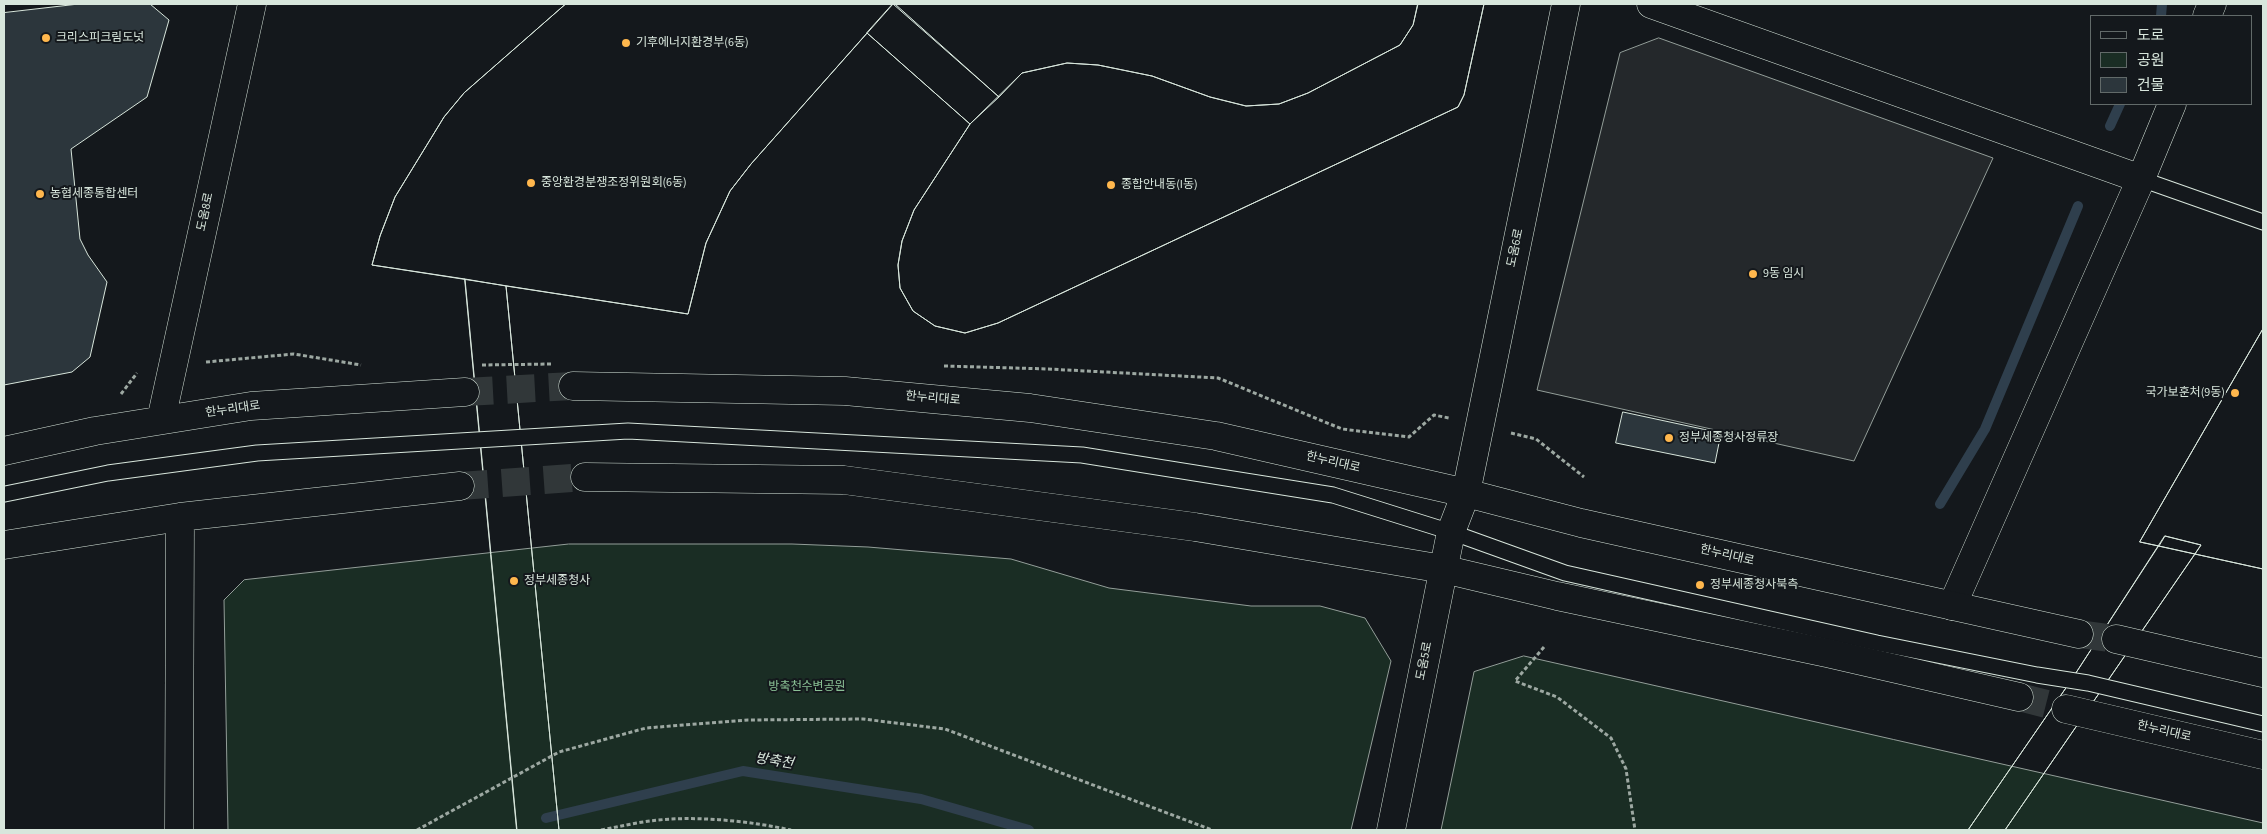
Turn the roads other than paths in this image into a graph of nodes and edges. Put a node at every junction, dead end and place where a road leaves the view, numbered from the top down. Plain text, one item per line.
1 (252, 4) edge
2 (1566, 4) edge
3 (1651, 4) edge
4 (2172, 105) edge
5 (2141, 179) junction
6 (2263, 222) edge
7 (573, 386) tunnel mouth
8 (465, 392) tunnel mouth
9 (161, 420) junction
10 (4, 451) edge
11 (585, 477) tunnel mouth
12 (460, 486) tunnel mouth
13 (1466, 493) junction
14 (5, 494) edge
15 (180, 517) junction
16 (1450, 532) junction
17 (4, 545) edge
18 (1443, 569) junction
19 (1952, 606) junction
20 (2079, 634) tunnel mouth
21 (2116, 639) tunnel mouth
22 (2263, 673) edge
23 (2019, 697) tunnel mouth
24 (2066, 709) tunnel mouth
25 (2263, 724) edge
26 (2263, 755) edge
27 (179, 830) edge
28 (1391, 830) edge

1 - 9 street, 도움8로
2 - 13 street, 도움6로
3 - 5 street
4 - 5 street
5 - 6 lane
5 - 19 street
7 - 13 street, 한누리대로
8 - 9 street, 한누리대로
9 - 10 street, 한누리대로
11 - 18 street
12 - 15 street
13 - 16 street, 도움5로
13 - 19 street, 한누리대로
14 - 16 lane
15 - 17 street
15 - 27 street
16 - 18 street, 도움5로
16 - 25 lane
18 - 23 street
18 - 28 street, 도움5로
19 - 20 street, 한누리대로
21 - 22 street
24 - 26 street, 한누리대로

